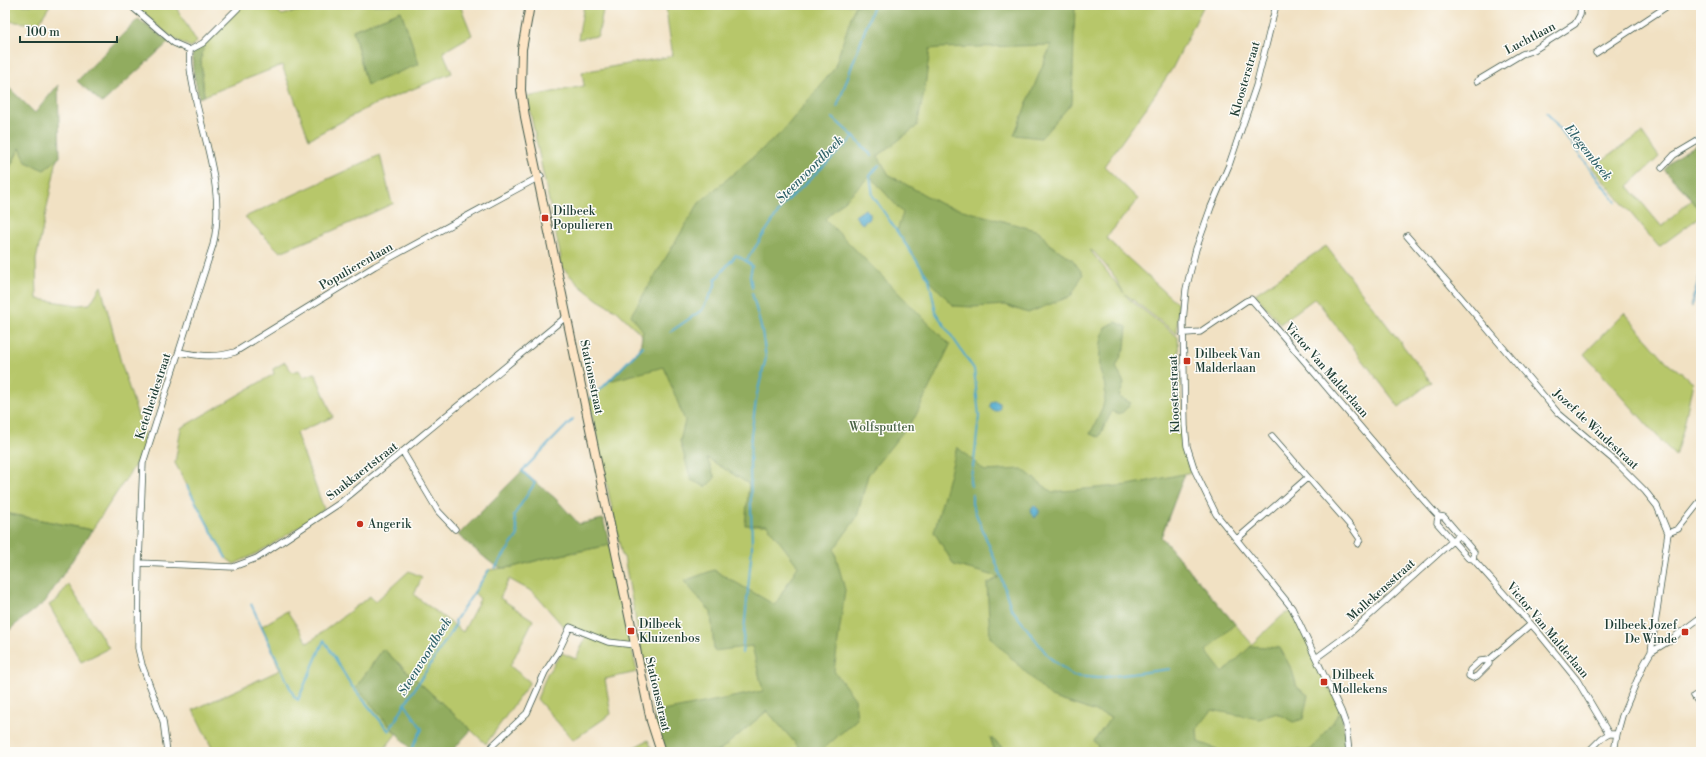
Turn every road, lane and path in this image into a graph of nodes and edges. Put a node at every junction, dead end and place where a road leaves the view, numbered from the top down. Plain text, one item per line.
1 (130, 5) edge
2 (241, 5) edge
3 (530, 5) edge
4 (1276, 5) edge
5 (1581, 5) edge
6 (1667, 5) edge
7 (190, 50) junction
8 (1596, 53) dead end
9 (1477, 81) dead end
10 (1701, 139) edge
11 (1662, 168) dead end
12 (540, 176) junction
13 (1407, 236) dead end
14 (567, 316) junction
15 (1183, 336) junction
16 (179, 352) junction
17 (1272, 436) dead end
18 (403, 452) junction
19 (1307, 478) junction
20 (1701, 500) edge
21 (1438, 516) junction
22 (455, 529) dead end
23 (1668, 533) junction
24 (1459, 535) junction
25 (1237, 539) junction
26 (1453, 540) junction
27 (1358, 544) dead end
28 (1474, 559) junction
29 (139, 563) junction
30 (1701, 617) edge
31 (1531, 624) junction
32 (635, 645) junction
33 (1651, 652) junction
34 (1316, 658) junction
35 (1489, 660) dead end
36 (1694, 696) dead end
37 (1701, 706) edge
38 (1609, 734) junction
39 (1617, 734) junction
40 (168, 752) edge
41 (489, 752) edge
42 (661, 752) edge
43 (1349, 752) edge
44 (1588, 752) edge
45 (1614, 752) edge

1 - 7 street
2 - 7 street
3 - 12 street, Stationsstraat
4 - 15 street, Kloosterstraat
5 - 9 street, Luchtlaan
6 - 8 street
7 - 16 street, Ketelheidestraat
10 - 11 street
12 - 14 street, Stationsstraat
12 - 16 street, Populierenlaan
13 - 23 street, Jozef de Windestraat
14 - 18 street, Snakkaertstraat
14 - 32 street, Stationsstraat
15 - 21 street, Victor Van Malderlaan
15 - 25 street, Kloosterstraat
16 - 29 street, Ketelheidestraat
17 - 19 street
18 - 22 street
18 - 29 street, Snakkaertstraat
19 - 25 street
19 - 27 street
20 - 23 street
21 - 24 street, Victor Van Malderlaan
21 - 26 street, Victor Van Malderlaan
23 - 33 street
24 - 26 street, Mollekensstraat
24 - 28 street, Victor Van Malderlaan
25 - 34 street, Kloosterstraat
26 - 28 street, Victor Van Malderlaan
26 - 34 street, Mollekensstraat
28 - 31 street, Victor Van Malderlaan
29 - 40 street, Ketelheidestraat
30 - 33 street
31 - 35 street
31 - 38 street, Victor Van Malderlaan
32 - 41 street
32 - 42 street, Stationsstraat
33 - 39 street
34 - 43 street, Kloosterstraat
36 - 37 street
38 - 39 street
38 - 44 street
39 - 45 street

